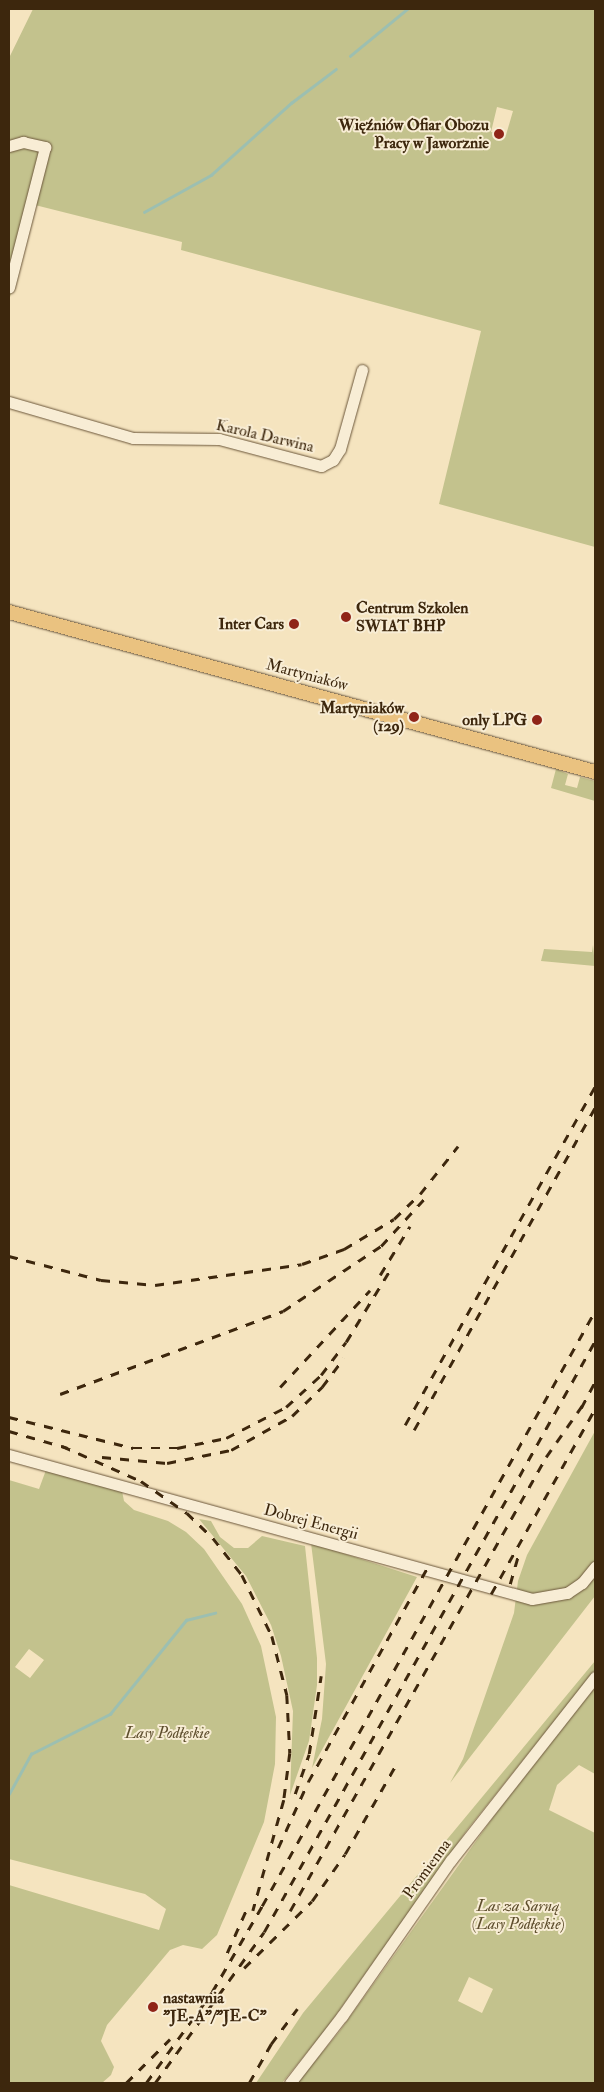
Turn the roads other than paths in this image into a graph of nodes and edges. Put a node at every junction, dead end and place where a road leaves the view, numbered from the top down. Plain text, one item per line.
1 (9, 146) edge
2 (9, 287) edge
3 (362, 370) dead end
4 (9, 402) edge
5 (9, 612) edge
6 (595, 772) edge
7 (9, 1455) edge
8 (595, 1567) edge
9 (595, 1677) edge
10 (290, 2083) edge

1 - 2 street
3 - 4 street, Karola Darwina
5 - 6 main road, Martyniaków
7 - 8 street, Dobrej Energii
9 - 10 street, Promienna

